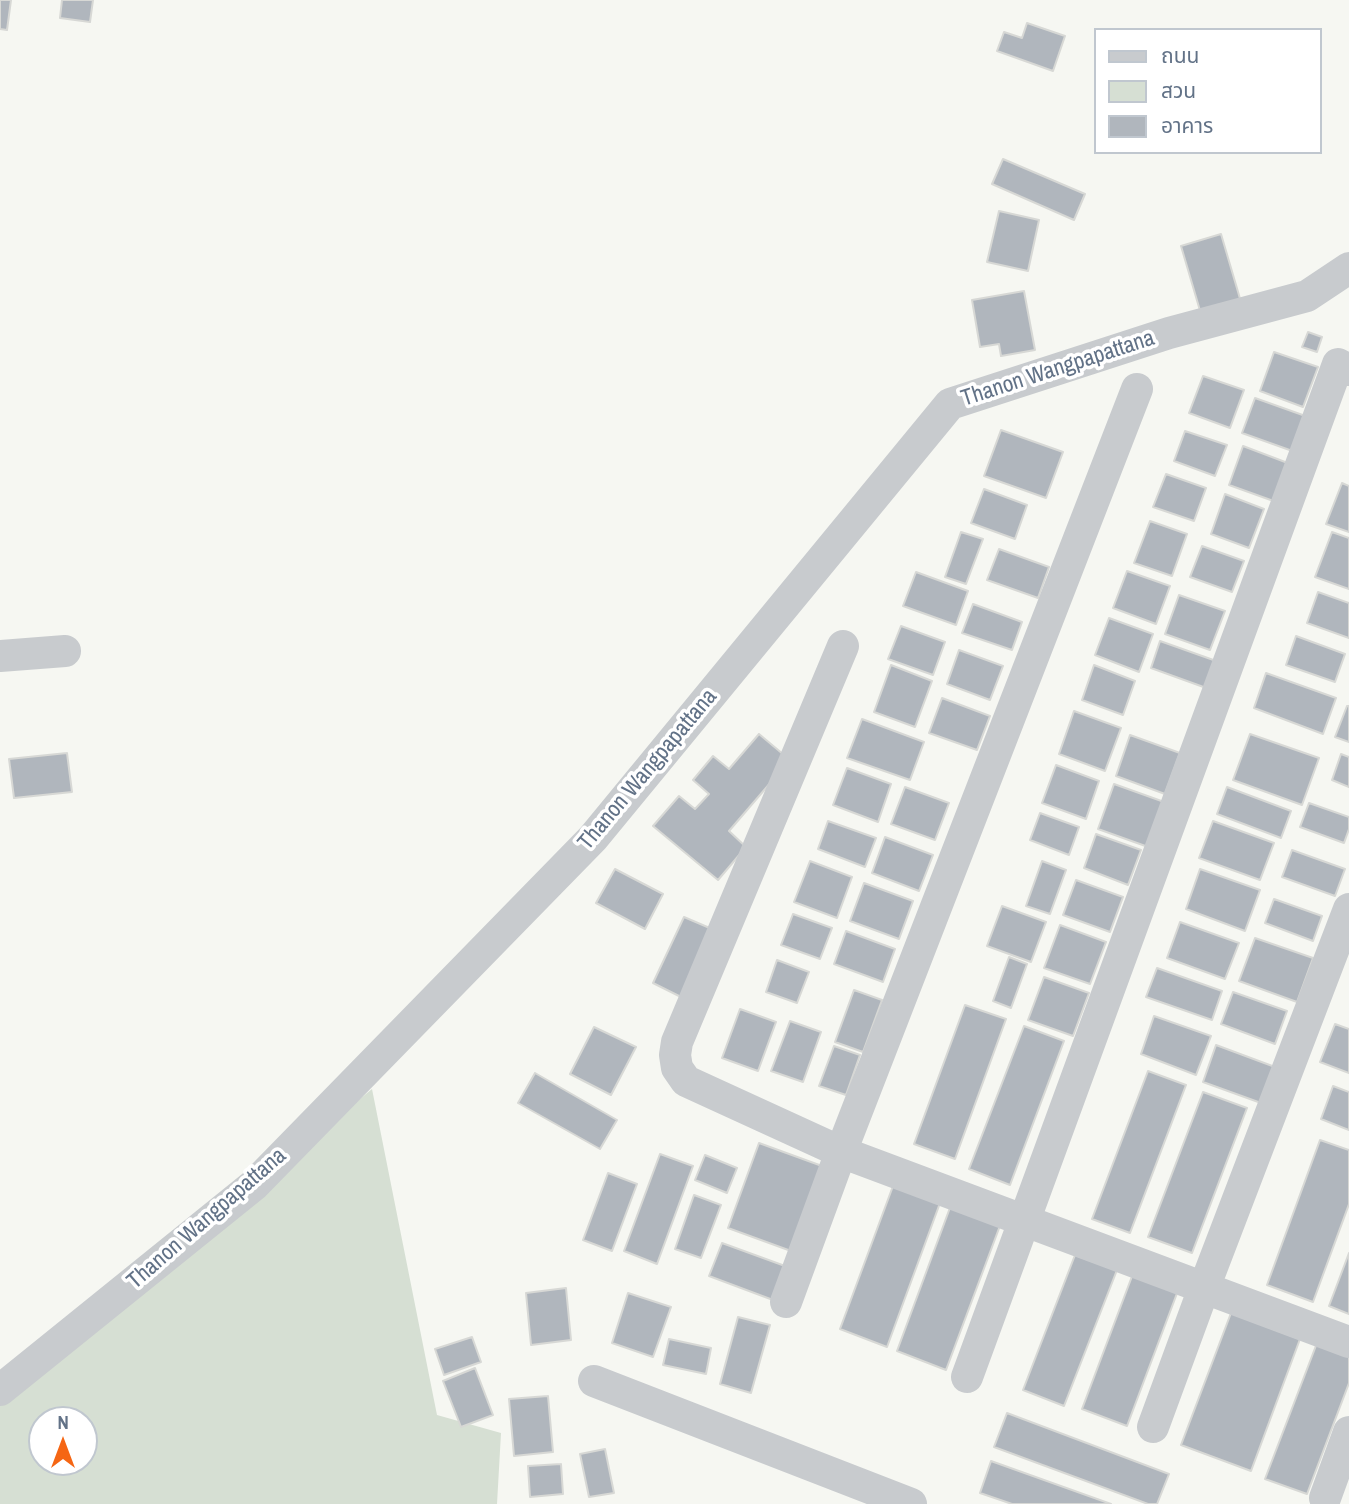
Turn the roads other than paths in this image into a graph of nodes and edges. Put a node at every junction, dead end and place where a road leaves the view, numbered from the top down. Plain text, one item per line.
1 (1349, 268) edge
2 (1349, 370) edge
3 (1137, 389) dead end
4 (843, 646) dead end
5 (65, 651) dead end
6 (0, 656) edge
7 (1349, 909) edge
8 (841, 1152) junction
9 (1023, 1220) junction
10 (1203, 1288) junction
11 (786, 1301) dead end
12 (1349, 1342) edge
13 (967, 1377) dead end
14 (594, 1381) dead end
15 (0, 1390) edge
16 (1153, 1427) dead end
17 (1349, 1432) edge
18 (1325, 1498) dead end
19 (911, 1504) edge

1 - 15 street, Thanon Wangpapattana
2 - 9 street
3 - 8 street
4 - 8 street
5 - 6 street
7 - 10 street
8 - 9 street
8 - 11 street
9 - 10 street
9 - 13 street
10 - 12 street
10 - 16 street
14 - 19 street
17 - 18 street

